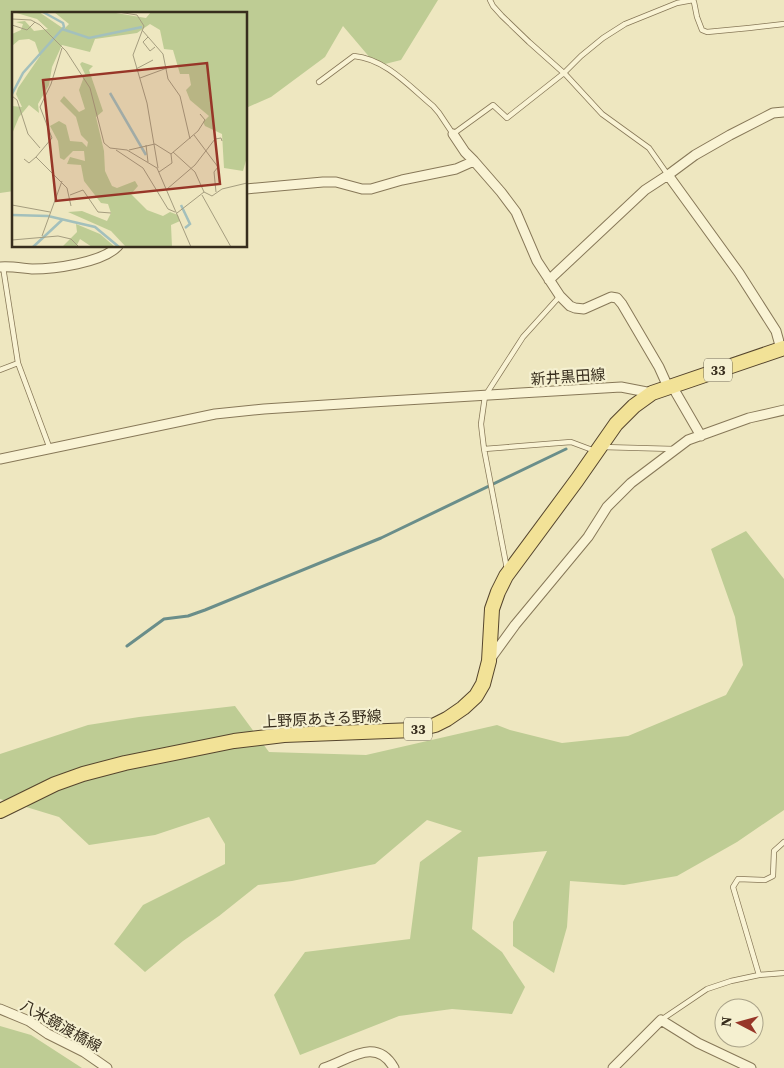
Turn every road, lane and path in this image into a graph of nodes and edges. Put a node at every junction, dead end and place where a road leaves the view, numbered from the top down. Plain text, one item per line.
1 (490, 0) edge
2 (784, 24) edge
3 (564, 73) junction
4 (319, 82) dead end
5 (784, 112) edge
6 (453, 134) junction
7 (474, 160) junction
8 (668, 175) junction
9 (248, 189) edge
10 (116, 248) edge
11 (1, 267) edge
12 (549, 280) junction
13 (560, 296) junction
14 (783, 348) edge
15 (18, 363) junction
16 (0, 370) edge
17 (670, 386) junction
18 (652, 393) junction
19 (485, 396) junction
20 (784, 410) edge
21 (701, 436) junction
22 (50, 449) junction
23 (484, 449) junction
24 (598, 449) junction
25 (678, 449) junction
26 (0, 459) edge
27 (508, 573) junction
28 (489, 661) junction
29 (0, 811) edge
30 (784, 842) edge
31 (784, 972) edge
32 (759, 974) junction
33 (0, 1009) edge
34 (660, 1020) junction
35 (107, 1068) edge
36 (324, 1068) edge
37 (394, 1068) edge
38 (613, 1068) edge
39 (751, 1068) edge

1 - 3 lane
2 - 3 lane
3 - 6 lane
3 - 8 lane
4 - 6 lane
5 - 8 street
6 - 7 street
7 - 9 street
7 - 12 street
8 - 12 street
8 - 14 street
10 - 11 street
11 - 15 lane
12 - 13 street
13 - 17 street
13 - 19 lane
14 - 17 main road, 上野原あきる野線 / 33
15 - 16 lane
15 - 22 lane
17 - 18 main road, 上野原あきる野線 / 33
17 - 21 street
18 - 19 street, 新井黒田線
18 - 24 main road, 上野原あきる野線 / 33
19 - 22 street, 新井黒田線
19 - 23 lane
20 - 21 street
21 - 25 street
22 - 26 street
23 - 24 lane
23 - 27 lane
24 - 25 lane
24 - 27 main road, 上野原あきる野線 / 33
25 - 28 street
27 - 28 main road, 上野原あきる野線 / 33
28 - 29 main road, 上野原あきる野線 / 33
30 - 32 lane
31 - 32 lane
32 - 34 lane
33 - 35 street, 八米鏡渡橋線
34 - 38 street
34 - 39 street
36 - 37 street

